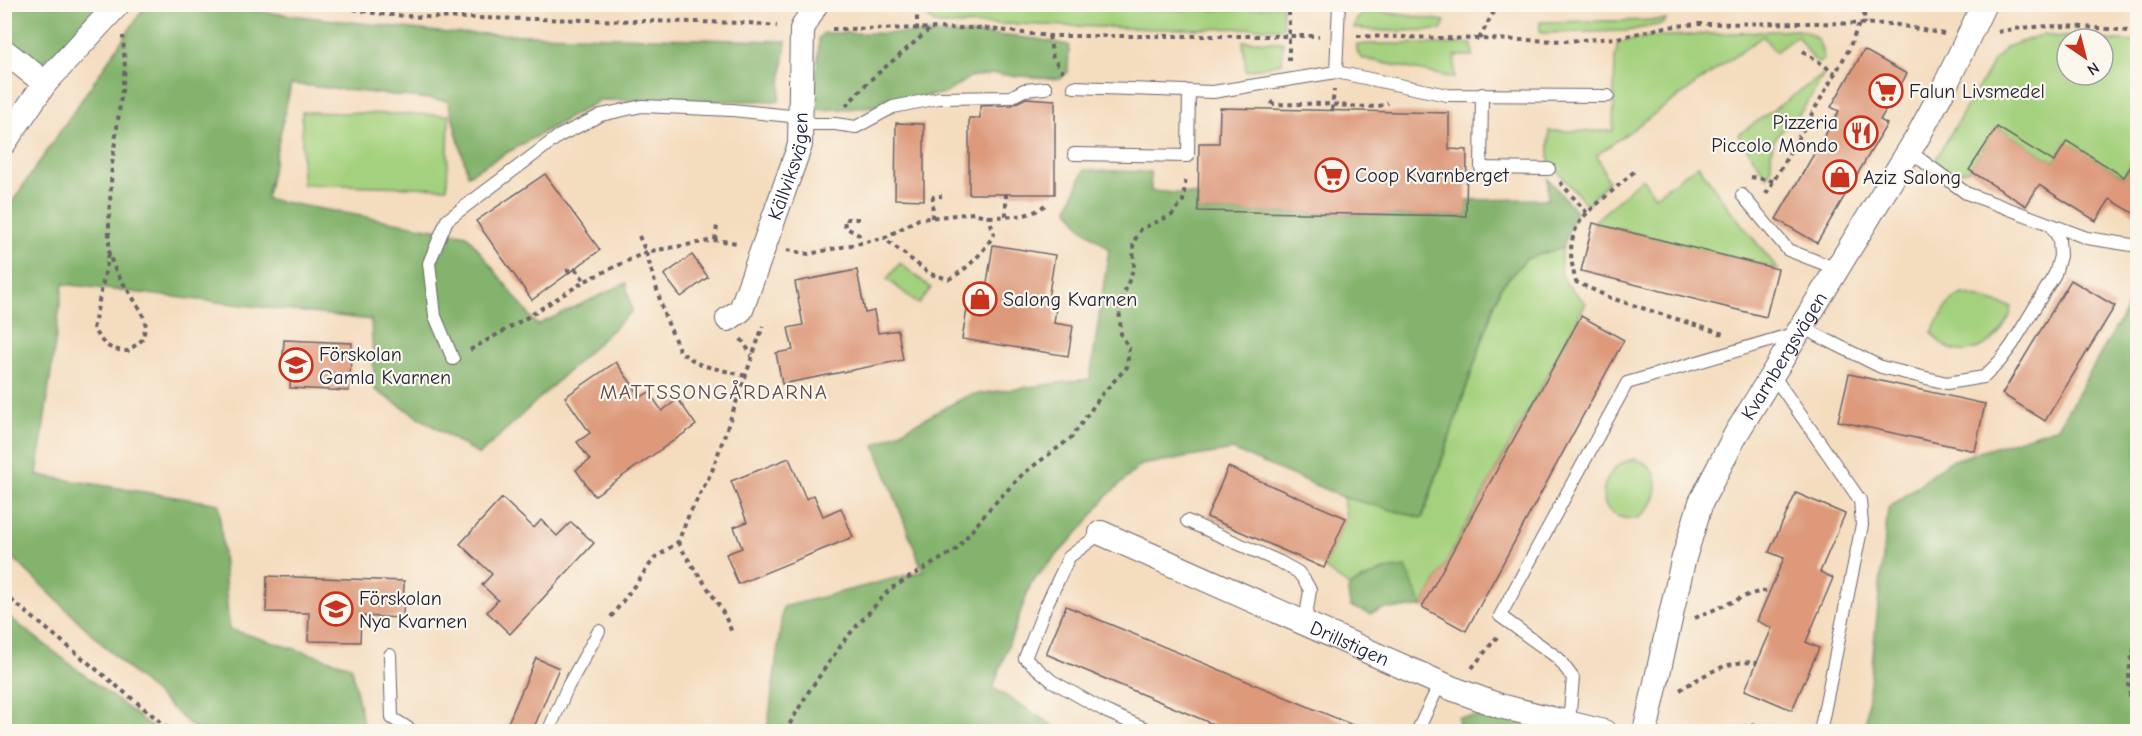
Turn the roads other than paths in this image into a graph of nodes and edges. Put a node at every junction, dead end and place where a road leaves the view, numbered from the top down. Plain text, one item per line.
1 (816, 4) edge
2 (1339, 4) edge
3 (1984, 4) edge
4 (117, 6) edge
5 (4, 51) edge
6 (1336, 72) junction
7 (45, 82) junction
8 (1074, 87) road end
9 (1046, 88) dead end
10 (1189, 91) junction
11 (1482, 94) junction
12 (1608, 96) dead end
13 (800, 120) junction
14 (4, 143) edge
15 (1909, 151) junction
16 (1074, 154) dead end
17 (1549, 169) road end
18 (1742, 195) dead end
19 (2050, 225) junction
20 (2138, 246) edge
21 (1837, 269) junction
22 (728, 319) dead end
23 (1799, 330) junction
24 (453, 359) road end
25 (1772, 374) junction
26 (1187, 521) dead end
27 (1101, 533) joint
28 (1305, 623) junction
29 (599, 631) road end
30 (390, 655) dead end
31 (1440, 683) junction
32 (1569, 723) junction
33 (414, 732) edge
34 (548, 732) edge
35 (1153, 732) edge
36 (1417, 732) edge
37 (1604, 732) edge
38 (1645, 732) edge
39 (1820, 732) edge

1 - 13 street, Källviksvägen
2 - 6 lane
3 - 15 street, Kvarnbergsvägen
4 - 7 street
5 - 7 street
6 - 10 lane
6 - 11 lane
7 - 14 street
8 - 10 lane
9 - 13 lane
10 - 16 lane
11 - 12 lane
11 - 17 lane
13 - 22 street, Källviksvägen
13 - 24 lane
15 - 19 lane
15 - 21 street, Kvarnbergsvägen
18 - 21 lane
19 - 20 lane
19 - 23 lane
21 - 23 street, Kvarnbergsvägen
23 - 25 street, Kvarnbergsvägen
23 - 32 lane
25 - 38 street, Kvarnbergsvägen
25 - 39 lane
26 - 28 lane
27 - 28 street, Drillstigen
27 - 35 lane
28 - 31 street, Drillstigen
29 - 34 lane
30 - 33 lane
31 - 32 street, Drillstigen
31 - 36 lane
32 - 37 street, Drillstigen

